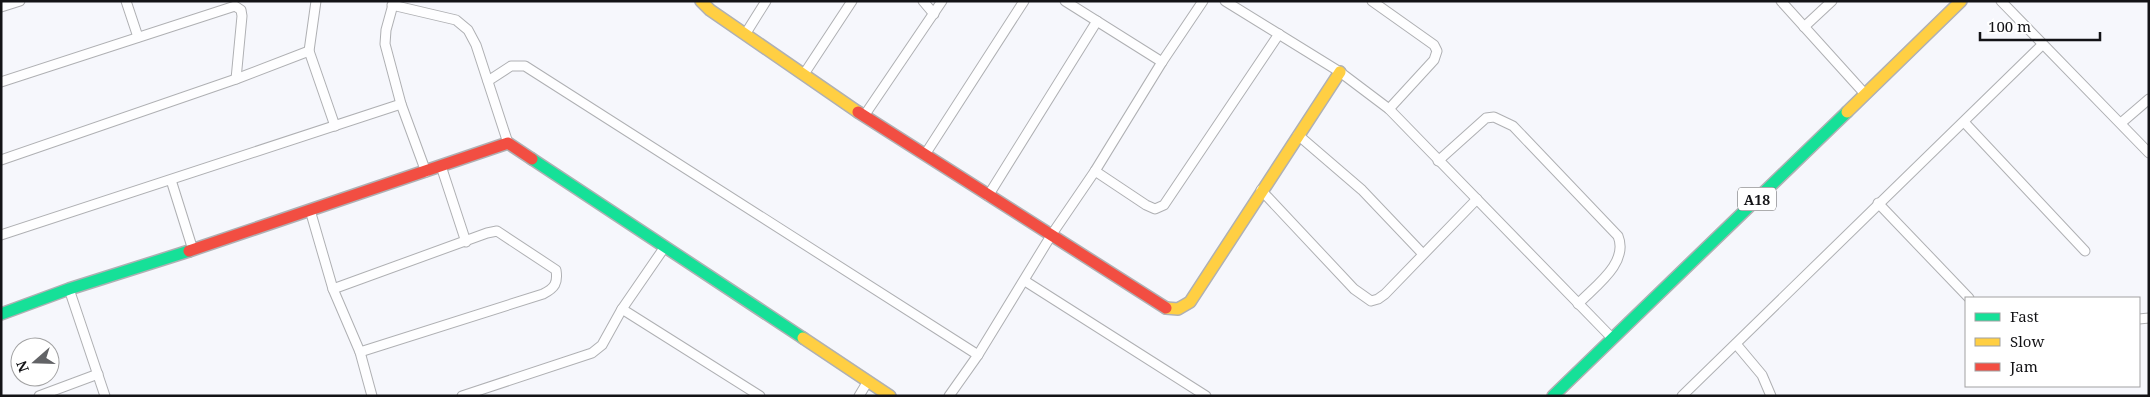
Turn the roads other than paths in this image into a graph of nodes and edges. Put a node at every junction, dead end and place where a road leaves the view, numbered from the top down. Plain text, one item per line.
1 (20, 1) edge
2 (126, 1) edge
3 (316, 1) edge
4 (701, 1) edge
5 (766, 1) edge
6 (852, 1) edge
7 (923, 1) edge
8 (942, 1) edge
9 (1024, 1) edge
10 (1065, 1) edge
11 (1203, 1) edge
12 (1225, 1) edge
13 (1372, 1) edge
14 (1781, 1) edge
15 (1832, 1) edge
16 (1961, 1) edge
17 (2001, 1) edge
18 (393, 3) edge
19 (1, 7) edge
20 (934, 14) junction
21 (1097, 21) junction
22 (1804, 27) junction
23 (746, 33) junction
24 (1279, 34) junction
25 (138, 37) junction
26 (2042, 45) junction
27 (309, 51) junction
28 (1162, 62) junction
29 (1340, 72) junction
30 (804, 74) junction
31 (236, 79) junction
32 (488, 81) junction
33 (1, 82) edge
34 (1865, 94) junction
35 (2149, 99) edge
36 (401, 104) junction
37 (1389, 109) junction
38 (864, 116) junction
39 (1964, 122) junction
40 (2120, 123) junction
41 (334, 126) junction
42 (1298, 135) junction
43 (508, 143) junction
44 (926, 153) junction
45 (2149, 153) edge
46 (1, 160) edge
47 (1438, 161) junction
48 (441, 166) junction
49 (1095, 171) junction
50 (426, 172) junction
51 (171, 180) junction
52 (1261, 190) junction
53 (988, 196) junction
54 (1477, 199) junction
55 (1878, 203) junction
56 (310, 210) junction
57 (1052, 234) junction
58 (1, 235) edge
59 (466, 242) junction
60 (664, 248) junction
61 (192, 250) junction
62 (2085, 251) dead end
63 (1422, 253) junction
64 (1025, 281) junction
65 (69, 289) junction
66 (333, 289) junction
67 (1968, 297) edge
68 (1578, 304) junction
69 (622, 309) junction
70 (1, 314) edge
71 (1612, 338) junction
72 (1736, 344) junction
73 (360, 352) junction
74 (978, 354) junction
75 (98, 374) junction
76 (868, 381) junction
77 (40, 396) edge
78 (105, 396) edge
79 (372, 396) edge
80 (462, 396) edge
81 (760, 396) edge
82 (859, 396) edge
83 (890, 396) edge
84 (949, 396) edge
85 (1206, 396) edge
86 (1553, 396) edge
87 (1682, 396) edge
88 (1770, 396) edge

1 - 19 street
2 - 25 street
3 - 27 street
4 - 23 main road
5 - 23 street
6 - 30 street
7 - 20 street
8 - 20 street
9 - 44 street
10 - 21 street
11 - 28 street
12 - 24 street
13 - 37 street
14 - 22 street
15 - 22 street
16 - 34 main road, A18
17 - 26 street
18 - 32 street
18 - 36 street
20 - 38 street
21 - 28 street
21 - 53 street
22 - 34 street
23 - 30 main road
24 - 29 street
24 - 49 street
25 - 31 street
25 - 33 street
26 - 39 street
26 - 40 street
27 - 31 street
27 - 41 street
28 - 49 street
29 - 37 street
29 - 42 main road
30 - 38 main road
31 - 46 street
32 - 43 street
32 - 74 street
34 - 71 main road, A18
35 - 40 street
36 - 41 street
36 - 50 street
37 - 47 street
38 - 44 main road
39 - 55 street
39 - 62 street
40 - 45 street
41 - 51 street
42 - 52 main road
42 - 63 street
43 - 48 main road
43 - 60 main road
44 - 53 main road
47 - 54 street
47 - 68 street
48 - 50 main road
48 - 59 street
49 - 57 street
50 - 56 main road
51 - 58 street
51 - 61 street
52 - 57 main road
52 - 63 street
53 - 57 main road
54 - 63 street
54 - 68 street
55 - 67 street
55 - 72 street
56 - 61 main road
56 - 66 street
57 - 64 street
59 - 66 street
59 - 73 street
60 - 69 street
60 - 76 main road
61 - 65 main road
64 - 74 street
64 - 85 street
65 - 70 main road
65 - 75 street
66 - 73 street
68 - 71 street
69 - 80 street
69 - 81 street
71 - 86 main road, A18
72 - 87 street
72 - 88 street
73 - 79 street
74 - 84 street
75 - 77 street
75 - 78 street
76 - 82 street
76 - 83 main road

